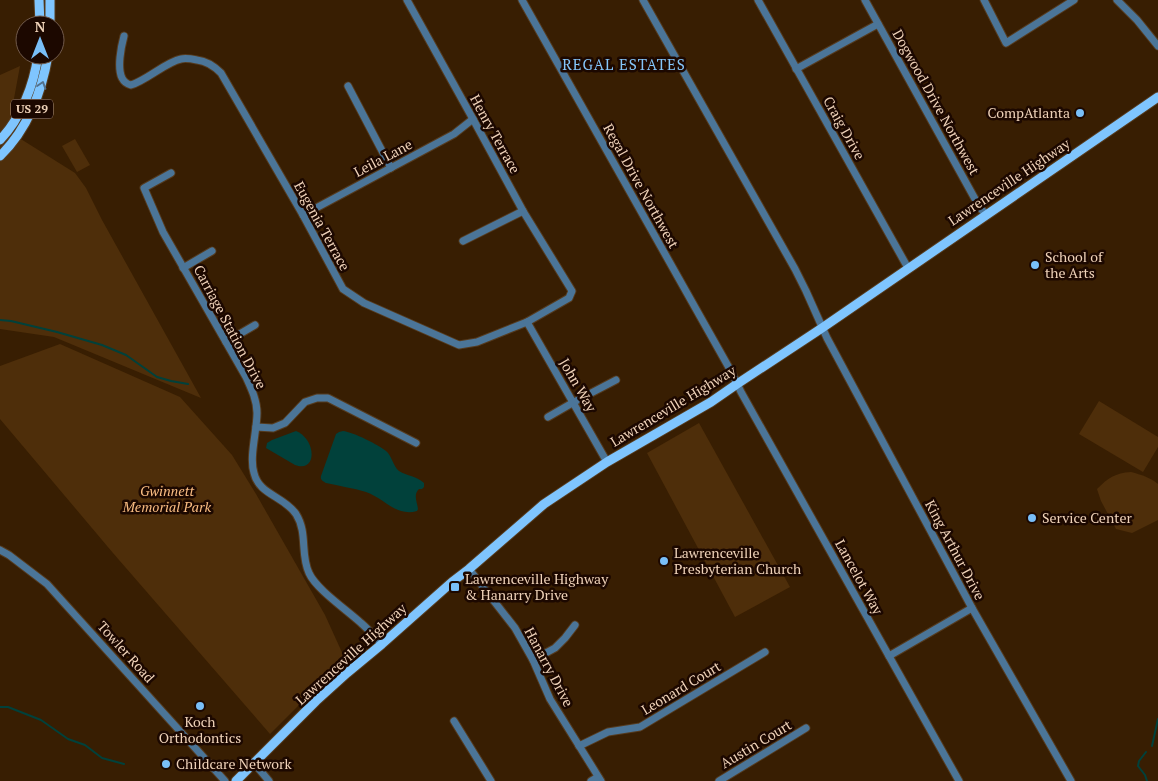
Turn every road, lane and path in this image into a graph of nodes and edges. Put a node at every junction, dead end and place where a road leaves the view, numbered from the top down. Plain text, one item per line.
1 (39, 0) edge
2 (50, 0) edge
3 (407, 0) edge
4 (522, 0) edge
5 (643, 0) edge
6 (758, 0) edge
7 (865, 0) edge
8 (984, 0) edge
9 (1074, 0) edge
10 (1118, 0) edge
11 (40, 15) edge
12 (50, 15) edge
13 (878, 24) junction
14 (124, 36) dead end
15 (1158, 46) edge
16 (36, 65) edge
17 (46, 65) edge
18 (796, 69) junction
19 (348, 86) dead end
20 (1158, 97) edge
21 (474, 119) junction
22 (0, 140) edge
23 (0, 156) edge
24 (391, 168) junction
25 (171, 173) dead end
26 (523, 211) junction
27 (303, 215) junction
28 (987, 215) junction
29 (464, 241) dead end
30 (212, 251) dead end
31 (184, 268) junction
32 (908, 268) junction
33 (564, 278) joint
34 (527, 322) junction
35 (255, 325) dead end
36 (822, 328) junction
37 (226, 342) junction
38 (616, 380) dead end
39 (737, 384) junction
40 (574, 402) junction
41 (548, 417) dead end
42 (256, 427) junction
43 (416, 444) dead end
44 (607, 462) junction
45 (0, 550) edge
46 (469, 569) junction
47 (972, 608) junction
48 (575, 625) dead end
49 (382, 644) junction
50 (765, 652) dead end
51 (889, 656) junction
52 (533, 660) junction
53 (454, 721) dead end
54 (806, 728) dead end
55 (579, 746) junction
56 (254, 763) junction
57 (599, 779) edge
58 (226, 781) edge
59 (236, 781) edge
60 (269, 781) edge
61 (491, 781) edge
62 (591, 781) edge
63 (719, 781) edge
64 (959, 781) edge
65 (1071, 781) edge

1 - 11 main road
2 - 12 main road
3 - 21 street, Henry Terrace
4 - 39 street, Regal Drive Northwest
5 - 36 street
6 - 18 street, Craig Drive
7 - 13 street, Dogwood Drive Northwest
8 - 9 street
10 - 15 street
13 - 18 street
13 - 28 street, Dogwood Drive Northwest
14 - 27 street, Eugenia Terrace
16 - 22 main road, US 29
23 -> 17 main road, US 29
18 - 32 street, Craig Drive
19 - 24 street
20 - 28 main road, Lawrenceville Highway
21 - 24 street, Leila Lane
21 - 26 street, Henry Terrace
24 - 27 street, Leila Lane
25 - 31 street, Carriage Station Drive
26 - 29 street
26 - 33 street, Henry Terrace
27 - 34 street, Eugenia Terrace
28 - 32 main road, Lawrenceville Highway
30 - 31 street
31 - 37 street, Carriage Station Drive
32 - 36 main road, Lawrenceville Highway
33 - 34 street, Eugenia Terrace
34 - 40 street, John Way
35 - 37 street
36 - 39 main road, Lawrenceville Highway
36 - 47 street, King Arthur Drive
37 - 42 street, Carriage Station Drive
38 - 40 street
39 - 44 main road, Lawrenceville Highway
39 - 51 street, Lancelot Way
40 - 41 street
40 - 44 street, John Way
42 - 43 street
42 - 49 street, Carriage Station Drive
44 - 46 main road, Lawrenceville Highway
45 - 58 street, Towler Road
46 - 49 main road, Lawrenceville Highway
46 - 52 street, Hanarry Drive
47 - 51 street
47 - 65 street, King Arthur Drive
48 - 52 street
49 - 56 main road, Lawrenceville Highway
50 - 55 street, Leonard Court
51 - 64 street, Lancelot Way
52 - 55 street, Hanarry Drive
53 - 61 street
54 - 63 street, Austin Court
55 - 57 street, Hanarry Drive
56 - 59 main road, Lawrenceville Highway
56 - 60 street
57 - 62 street

